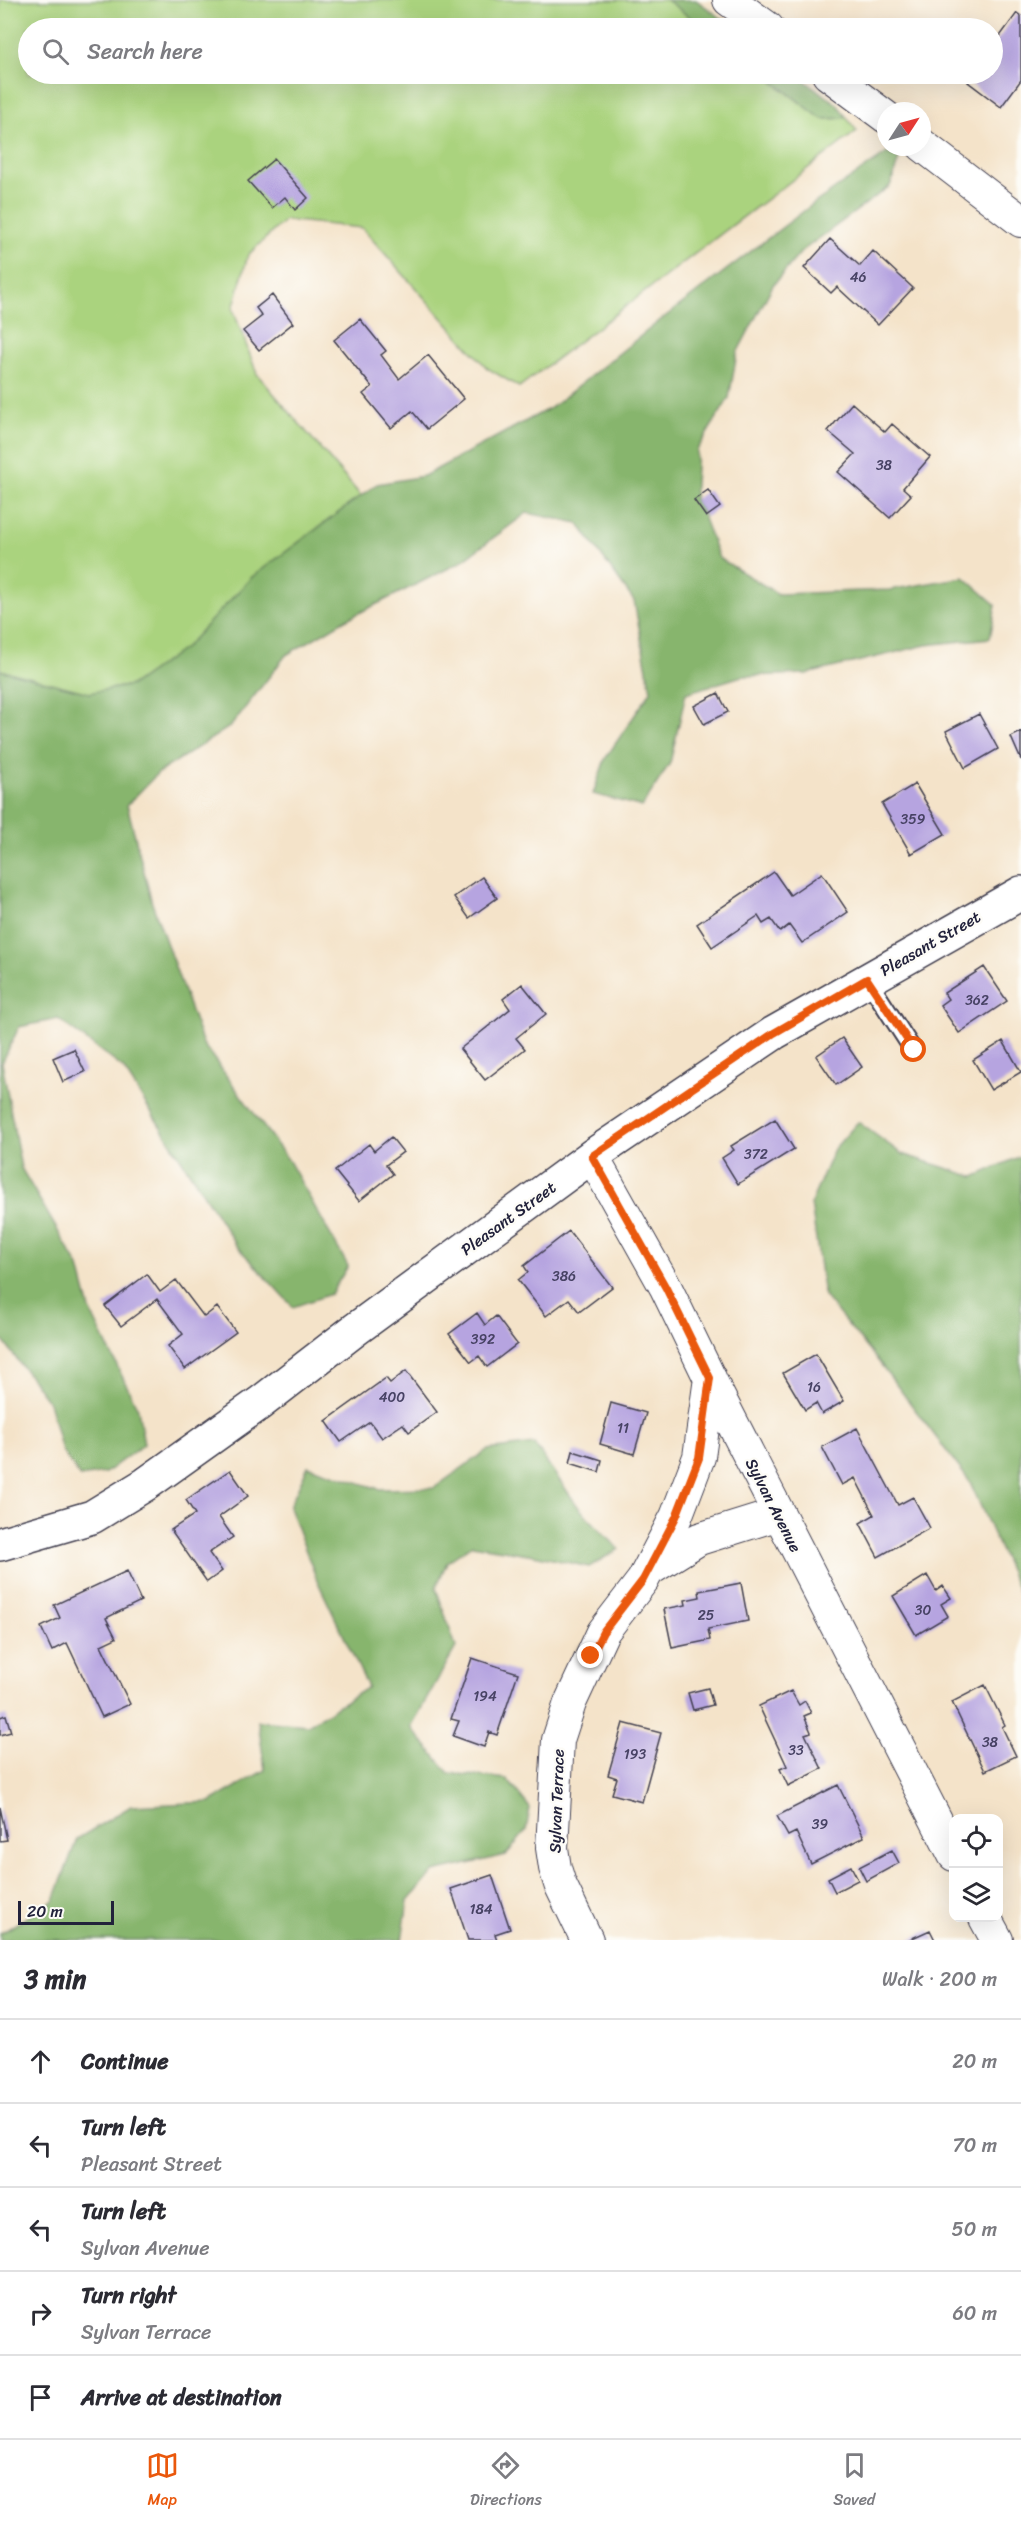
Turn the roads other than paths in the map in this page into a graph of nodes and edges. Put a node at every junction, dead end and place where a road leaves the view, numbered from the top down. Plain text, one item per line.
1 (729, 0) edge
2 (754, 18) edge
3 (841, 84) edge
4 (877, 110) edge
5 (931, 152) edge
6 (1021, 221) edge
7 (1021, 893) edge
8 (867, 979) junction
9 (914, 1050) dead end
10 (592, 1156) junction
11 (710, 1378) junction
12 (778, 1514) junction
13 (0, 1544) edge
14 (648, 1570) junction
15 (949, 1845) edge
16 (988, 1922) edge
17 (587, 1940) edge
18 (997, 1940) edge

1 - 2 street
3 - 4 street
5 - 6 street
7 - 8 street, Pleasant Street
8 - 9 lane
8 - 10 street, Pleasant Street
10 - 11 street, Sylvan Avenue
10 - 13 street, Pleasant Street
11 - 12 street, Sylvan Avenue
11 - 14 street, Sylvan Terrace
12 - 14 street, Sylvan Terrace
12 - 15 street, Sylvan Avenue
14 - 17 street, Sylvan Terrace
16 - 18 street

